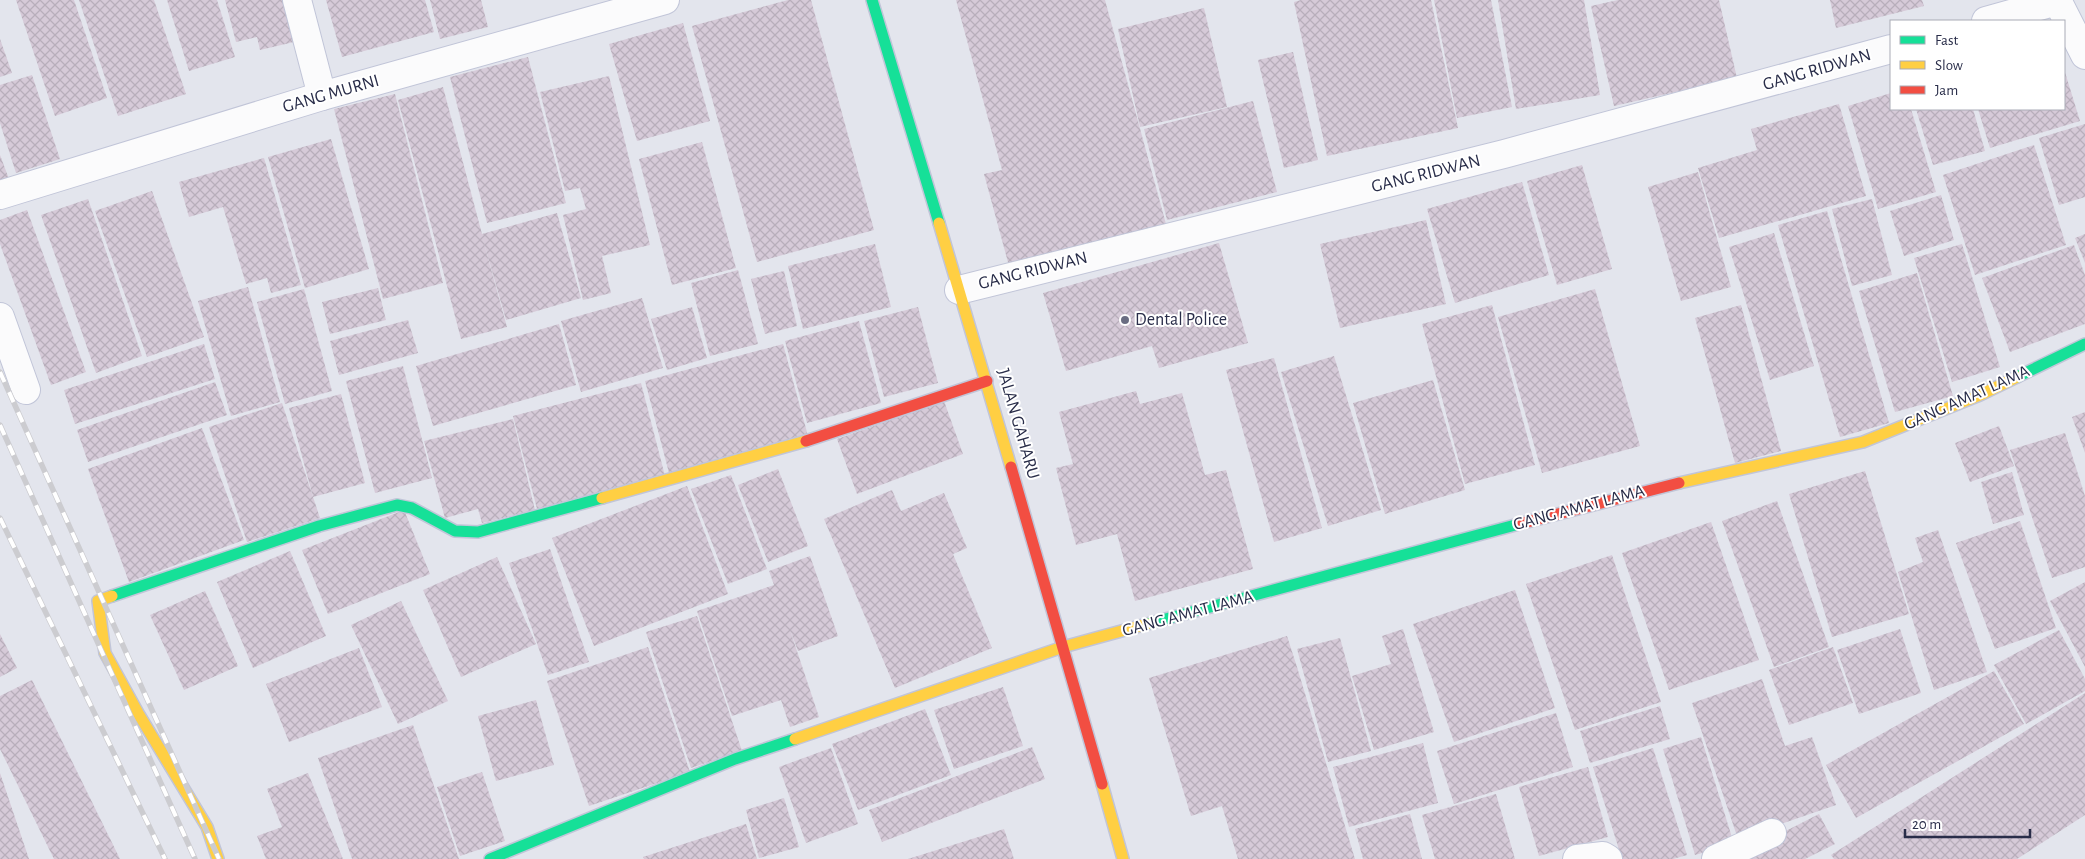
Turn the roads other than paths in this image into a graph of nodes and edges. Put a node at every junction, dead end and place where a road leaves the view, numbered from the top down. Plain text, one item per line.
1 (297, 0) edge
2 (665, 0) edge
3 (872, 0) edge
4 (2057, 0) edge
5 (1989, 20) edge
6 (1890, 49) edge
7 (2085, 55) edge
8 (322, 96) junction
9 (0, 195) edge
10 (959, 290) junction
11 (0, 317) edge
12 (2085, 344) edge
13 (987, 381) junction
14 (26, 390) dead end
15 (1063, 648) junction
16 (1772, 833) dead end
17 (218, 859) edge
18 (490, 859) edge
19 (1123, 859) edge
20 (1577, 859) edge
21 (1608, 859) edge
22 (1716, 859) edge

1 - 8 street
2 - 8 street, GANG MURNI
3 - 10 street, JALAN GAHARU
4 - 5 street
4 - 7 street
6 - 10 street, GANG RIDWAN
8 - 9 street, GANG MURNI
10 - 13 street, JALAN GAHARU
11 - 14 street
12 - 15 street, GANG AMAT LAMA
13 - 15 street, JALAN GAHARU
13 - 17 street
15 - 18 street, GANG AMAT LAMA
15 - 19 street, JALAN GAHARU
16 - 22 street
20 - 21 street

